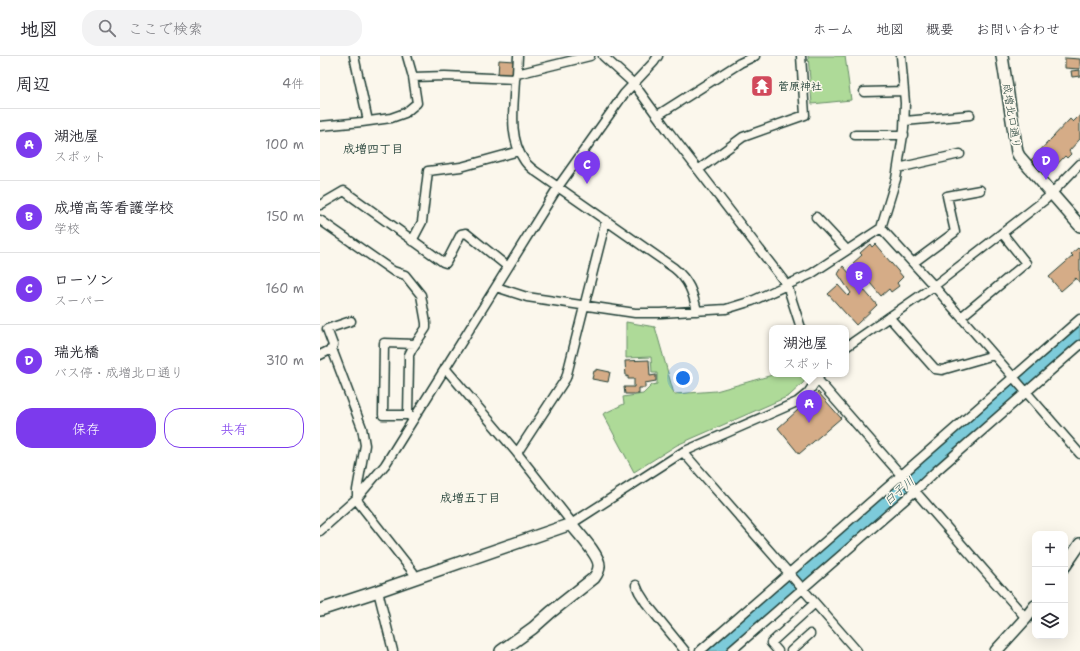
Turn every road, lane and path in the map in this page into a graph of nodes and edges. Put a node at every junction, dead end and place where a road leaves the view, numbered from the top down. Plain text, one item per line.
1 (354, 56) edge
2 (407, 56) edge
3 (518, 56) edge
4 (590, 56) edge
5 (603, 56) edge
6 (658, 56) edge
7 (755, 56) edge
8 (801, 56) edge
9 (901, 56) edge
10 (1002, 56) edge
11 (413, 77) junction
12 (516, 77) junction
13 (634, 84) junction
14 (904, 91) junction
15 (864, 92) dead end
16 (658, 115) junction
17 (970, 115) dead end
18 (368, 121) junction
19 (905, 121) junction
20 (320, 126) edge
21 (855, 135) dead end
22 (904, 135) junction
23 (519, 151) junction
24 (960, 154) dead end
25 (1080, 164) edge
26 (898, 168) junction
27 (698, 170) junction
28 (558, 187) junction
29 (980, 190) dead end
30 (1052, 194) junction
31 (320, 205) edge
32 (816, 217) dead end
33 (320, 220) edge
34 (606, 220) junction
35 (1080, 226) edge
36 (881, 228) junction
37 (1002, 233) junction
38 (412, 240) junction
39 (847, 250) junction
40 (913, 263) junction
41 (508, 267) junction
42 (787, 285) junction
43 (934, 286) junction
44 (496, 287) junction
45 (585, 306) junction
46 (697, 311) junction
47 (889, 317) junction
48 (962, 317) junction
49 (1080, 319) edge
50 (351, 321) dead end
51 (799, 325) edge
52 (415, 344) junction
53 (849, 345) edge
54 (1080, 345) edge
55 (332, 349) junction
56 (320, 355) edge
57 (994, 355) junction
58 (446, 368) junction
59 (816, 377) edge
60 (818, 377) edge
61 (1014, 377) junction
62 (1026, 391) junction
63 (411, 416) junction
64 (683, 452) junction
65 (517, 453) junction
66 (1080, 454) edge
67 (902, 475) junction
68 (914, 490) junction
69 (357, 498) junction
70 (571, 524) junction
71 (320, 531) edge
72 (1080, 544) edge
73 (1068, 562) edge
74 (789, 573) junction
75 (416, 578) junction
76 (636, 585) dead end
77 (802, 588) junction
78 (378, 591) junction
79 (815, 603) junction
80 (320, 610) edge
81 (1032, 610) edge
82 (1026, 618) junction
83 (810, 634) dead end
84 (393, 651) edge
85 (501, 651) edge
86 (685, 651) edge
87 (700, 651) edge
88 (730, 651) edge
89 (778, 651) edge
90 (791, 651) edge
91 (858, 651) edge
92 (996, 651) edge

1 - 18 street
2 - 11 street
3 - 12 street
4 - 12 street
5 - 13 street
6 - 13 street
7 - 16 street
8 - 27 street
9 - 14 street
10 - 30 street, 成増北口通り
11 - 12 street
11 - 18 street
12 - 23 street
13 - 16 street
13 - 28 street
14 - 15 street
14 - 19 street
16 - 27 street
17 - 19 street
18 - 20 street
19 - 22 street
21 - 22 street
22 - 26 street
23 - 28 street
23 - 38 street
24 - 26 street
25 - 30 street
26 - 36 street
27 - 42 street
28 - 34 street
28 - 41 street
29 - 40 street
30 - 35 street, 成増北口通り
30 - 37 street
31 - 38 street
32 - 39 street
33 - 52 street
34 - 45 street
34 - 46 street
36 - 39 street
36 - 40 street
37 - 43 street
37 - 48 street
38 - 41 street
39 - 42 street
40 - 43 street
41 - 44 street
42 - 46 street
42 - 51 street
43 - 47 street
43 - 48 street
44 - 45 street
44 - 58 street
45 - 46 street
45 - 65 street
47 - 53 street
47 - 57 street
48 - 57 street
49 - 61 street
50 - 55 street
52 - 63 street
52 - 63 street
54 - 62 street
55 - 56 street
55 - 69 street
57 - 61 street
58 - 63 street
58 - 65 street
59 - 64 street
60 - 67 street
61 - 62 street
61 - 67 street
62 - 66 street
62 - 68 street
63 - 69 street
64 - 70 street
64 - 74 street
65 - 70 street
67 - 68 street
67 - 74 street
68 - 77 street
68 - 82 street
69 - 71 street
69 - 75 street
70 - 75 street
70 - 85 street
72 - 73 street
74 - 77 street
74 - 87 street
75 - 78 street
76 - 86 street
77 - 79 street
77 - 88 street
78 - 80 street
78 - 84 street
79 - 89 street
79 - 91 street
81 - 82 street
82 - 92 street
83 - 90 street

